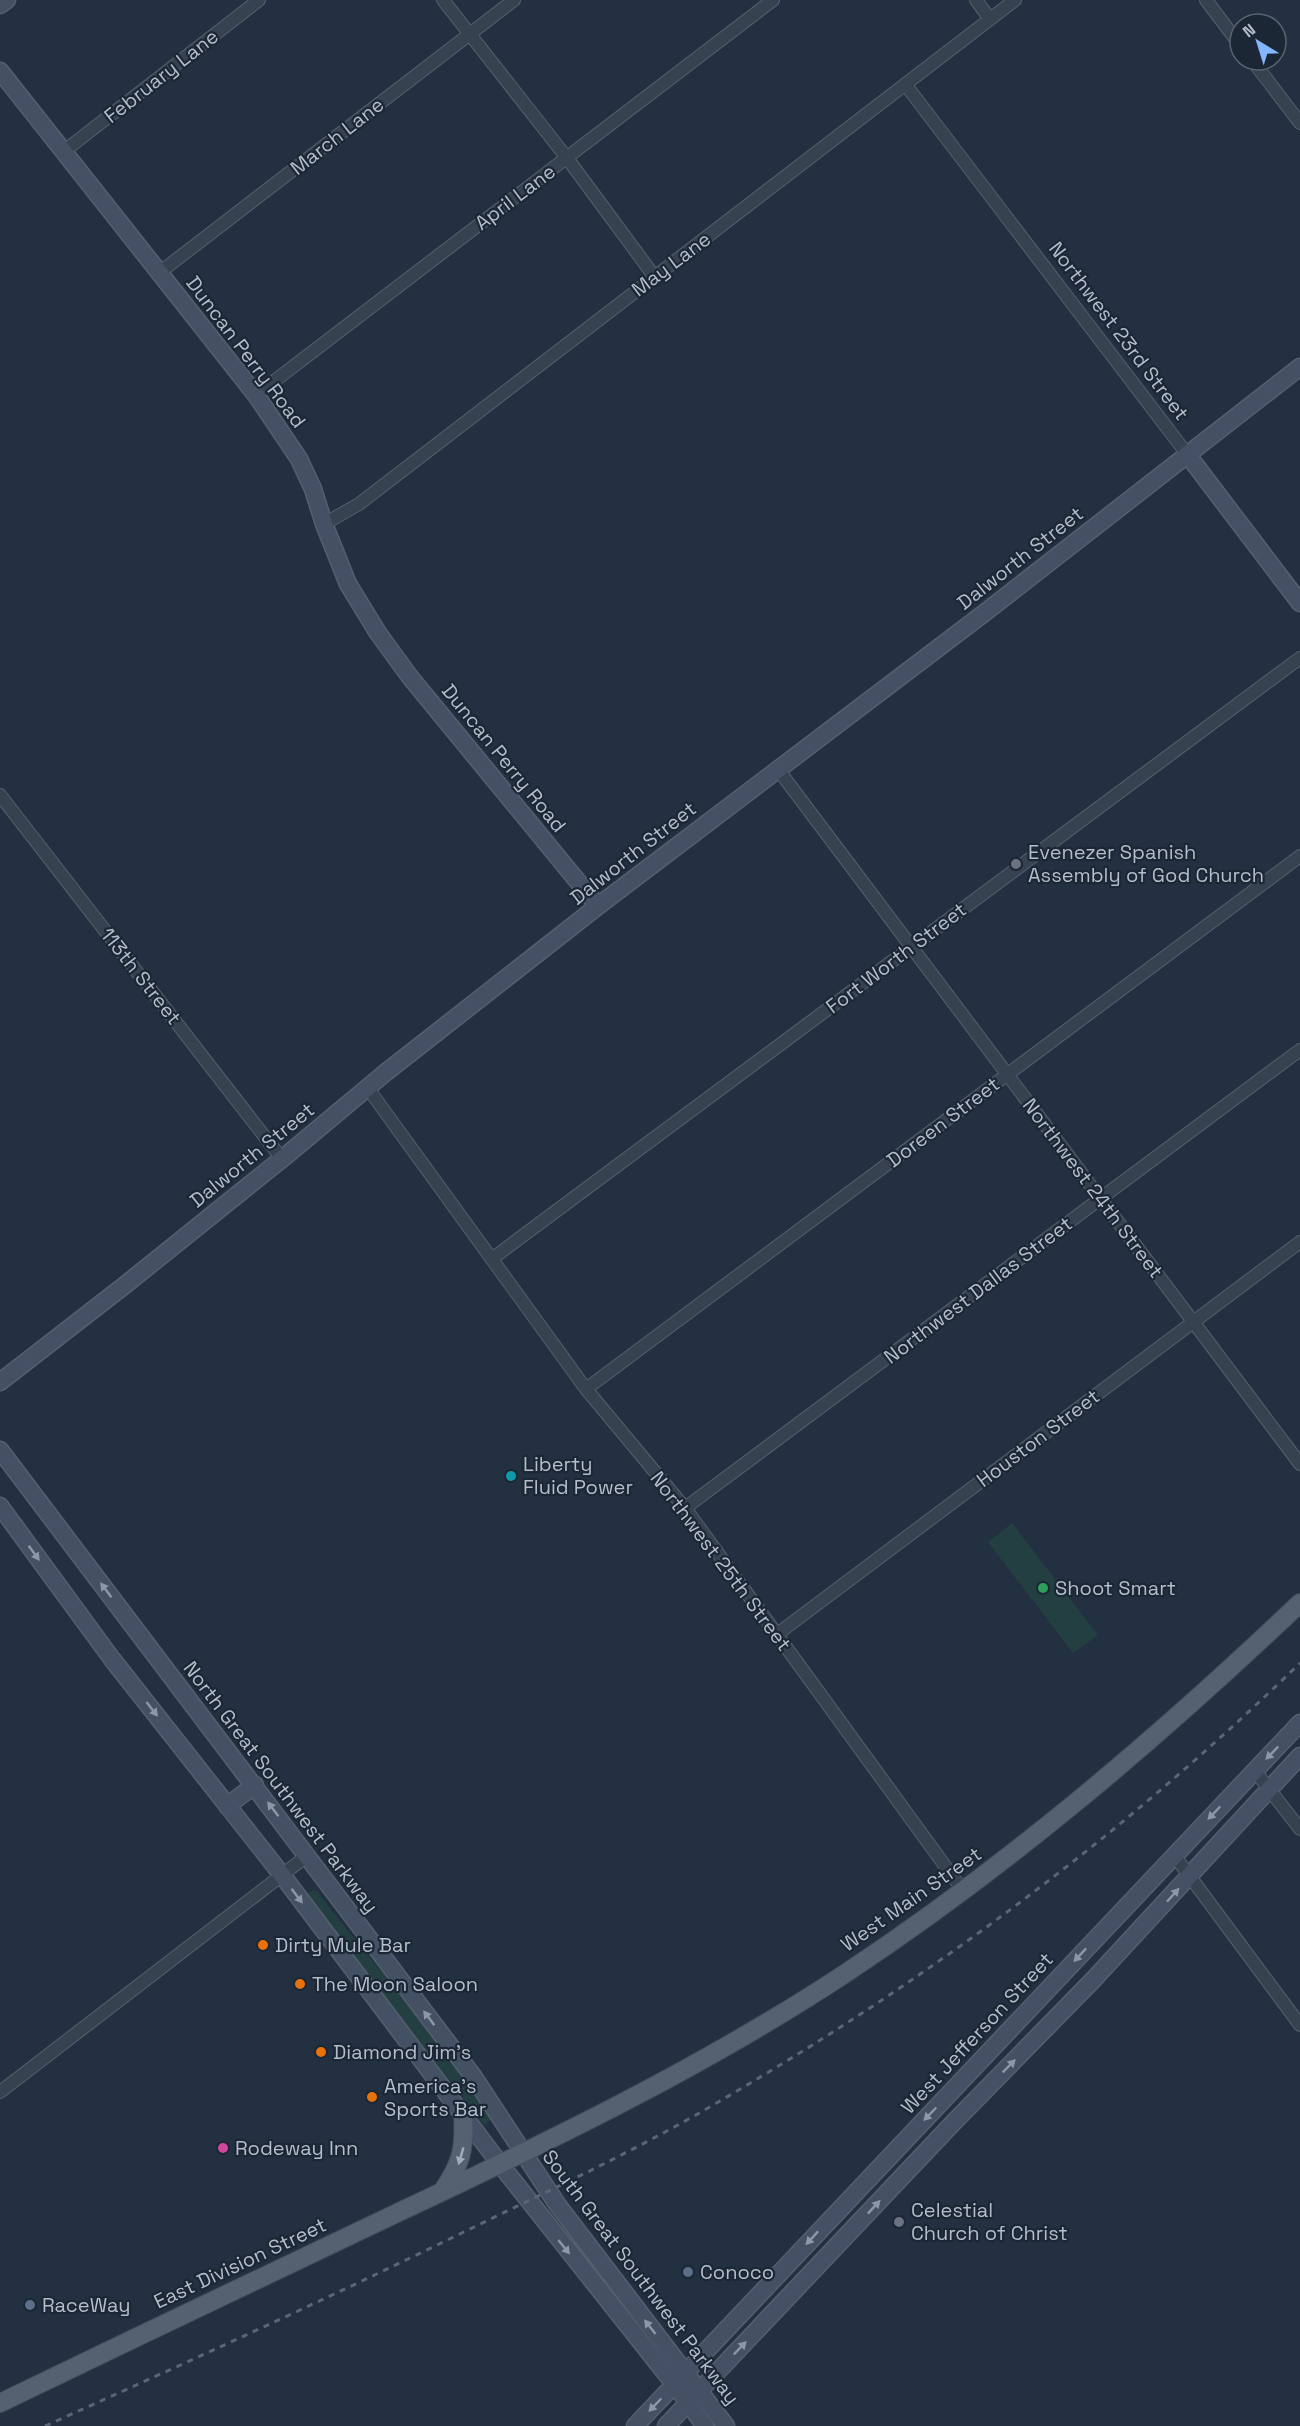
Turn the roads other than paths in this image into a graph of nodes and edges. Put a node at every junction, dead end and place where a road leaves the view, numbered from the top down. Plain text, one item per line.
1 (7, 0) edge
2 (260, 0) edge
3 (443, 0) edge
4 (514, 0) edge
5 (773, 0) edge
6 (976, 0) edge
7 (1015, 0) edge
8 (1206, 0) edge
9 (0, 5) edge
10 (990, 19) junction
11 (1228, 29) edge
12 (470, 34) junction
13 (0, 71) edge
14 (1261, 72) edge
15 (905, 84) junction
16 (1300, 123) edge
17 (63, 152) junction
18 (567, 158) junction
19 (159, 273) junction
20 (654, 276) junction
21 (1300, 367) edge
22 (256, 395) junction
23 (1187, 454) junction
24 (324, 524) junction
25 (1300, 603) edge
26 (1300, 658) edge
27 (777, 768) junction
28 (0, 795) edge
29 (1300, 856) edge
30 (598, 906) junction
31 (911, 947) junction
32 (1300, 1050) edge
33 (1007, 1075) junction
34 (368, 1088) junction
35 (282, 1159) junction
36 (1101, 1199) junction
37 (1300, 1242) edge
38 (493, 1258) junction
39 (1194, 1321) junction
40 (0, 1382) edge
41 (586, 1389) junction
42 (0, 1450) edge
43 (1300, 1464) edge
44 (0, 1506) edge
45 (685, 1508) junction
46 (1300, 1603) edge
47 (776, 1635) junction
48 (1300, 1724) edge
49 (1300, 1756) edge
50 (1255, 1771) junction
51 (255, 1785) junction
52 (1269, 1790) junction
53 (227, 1806) junction
54 (1300, 1830) edge
55 (308, 1855) junction
56 (1174, 1855) junction
57 (282, 1875) junction
58 (1190, 1876) junction
59 (964, 1892) junction
60 (1137, 1895) junction
61 (1156, 1914) junction
62 (1046, 1992) junction
63 (1065, 2010) junction
64 (1300, 2025) edge
65 (0, 2092) edge
66 (463, 2116) junction
67 (896, 2150) junction
68 (522, 2153) junction
69 (500, 2164) junction
70 (913, 2166) junction
71 (442, 2192) junction
72 (784, 2268) junction
73 (800, 2285) junction
74 (681, 2379) junction
75 (694, 2397) junction
76 (0, 2403) edge
77 (635, 2426) edge
78 (666, 2426) edge
79 (705, 2426) edge
80 (726, 2426) edge

1 - 9 main road
2 - 17 street, February Lane
3 - 12 street
4 - 12 street, March Lane
5 - 18 street, April Lane
6 - 10 street
7 - 10 street, May Lane
8 - 11 street
10 - 15 street, May Lane
12 - 18 street
12 - 19 street, March Lane
13 - 17 main road, Duncan Perry Road
14 - 16 street
15 - 20 street, May Lane
15 - 23 street, Northwest 23rd Street
17 - 19 main road, Duncan Perry Road
18 - 20 street
18 - 22 street, April Lane
19 - 22 main road, Duncan Perry Road
20 - 24 street, May Lane
21 - 23 main road, Dalworth Street
22 - 24 main road, Duncan Perry Road
23 - 25 main road, Northwest 23rd Street
23 - 27 main road, Dalworth Street
24 - 30 main road, Duncan Perry Road
26 - 31 street, Fort Worth Street
27 - 30 main road, Dalworth Street
27 - 31 street, Northwest 24th Street
28 - 35 street, 113th Street
29 - 33 street, Doreen Street
30 - 34 main road, Dalworth Street
31 - 33 street, Northwest 24th Street
31 - 38 street, Fort Worth Street
32 - 36 street, Northwest Dallas Street
33 - 36 street, Northwest 24th Street
33 - 41 street, Doreen Street
34 - 35 main road, Dalworth Street
34 - 38 street, Northwest 25th Street
35 - 40 main road, Dalworth Street
36 - 39 street, Northwest 24th Street
36 - 45 street, Northwest Dallas Street
37 - 39 street, Houston Street
38 - 41 street, Northwest 25th Street
39 - 43 street, Northwest 24th Street
39 - 47 street, Houston Street
41 - 45 street, Northwest 25th Street
51 -> 42 main road, North Great Southwest Parkway
44 -> 53 main road
45 - 47 street, Northwest 25th Street
46 - 59 main road, West Main Street
47 - 59 street, Northwest 25th Street
48 -> 50 main road, West Jefferson Street
49 - 52 main road
50 - 52 street
50 -> 56 main road, West Jefferson Street
51 - 53 main road
55 -> 51 main road, North Great Southwest Parkway
52 - 54 street
52 - 58 main road
53 - 57 main road
55 - 57 street
68 -> 55 main road, North Great Southwest Parkway
56 - 58 street
56 - 60 main road, West Jefferson Street
57 - 65 street
57 -> 66 main road
61 -> 58 main road
58 - 64 street
59 - 68 main road, West Main Street
60 - 61 main road
60 -> 62 main road, West Jefferson Street
61 - 63 main road
62 - 63 main road
62 -> 67 main road, West Jefferson Street
70 -> 63 main road
66 - 69 main road
66 -> 71 main road
67 - 70 main road
67 -> 72 main road, West Jefferson Street
68 - 69 main road, West Main Street
74 -> 68 main road, South Great Southwest Parkway
69 - 71 main road, East Division Street
69 -> 74 main road, South Great Southwest Parkway
73 -> 70 main road
71 - 76 main road, East Division Street
72 - 73 main road
72 - 74 main road, West Jefferson Street
75 -> 73 main road
74 - 75 main road, South Great Southwest Parkway
74 -> 77 main road, West Jefferson Street
75 - 78 main road
75 - 79 main road, South Great Southwest Parkway
75 - 80 main road, South Great Southwest Parkway

